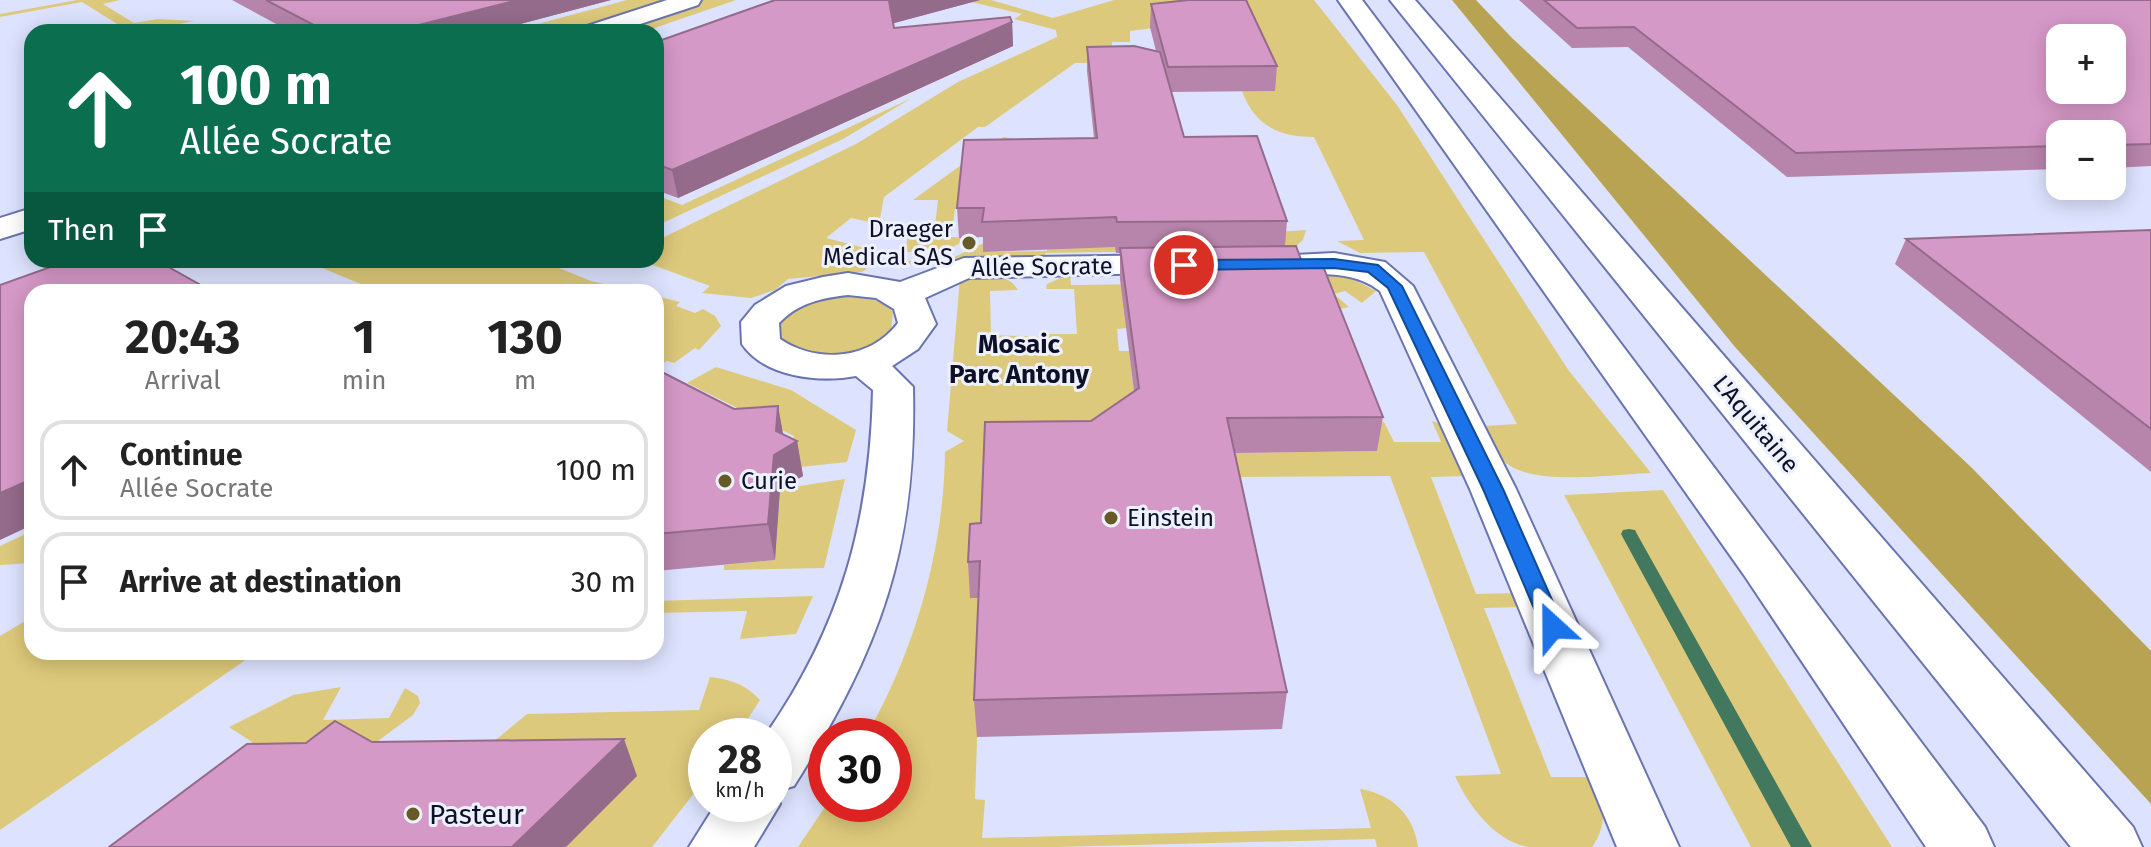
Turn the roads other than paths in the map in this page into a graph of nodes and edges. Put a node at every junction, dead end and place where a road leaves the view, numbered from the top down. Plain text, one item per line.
1 (690, 0) edge
2 (1350, 0) edge
3 (1402, 0) edge
4 (616, 24) edge
5 (24, 221) edge
6 (0, 229) edge
7 (900, 295) junction
8 (863, 362) junction
9 (792, 740) edge
10 (737, 822) edge
11 (720, 847) edge
12 (1648, 847) edge
13 (1962, 847) edge
14 (2110, 847) edge

1 - 4 street
2 - 13 highway
3 - 14 highway, L'Aquitaine
5 - 6 street
7 - 8 street
7 - 8 street
7 - 12 street, Allée Socrate
8 - 9 street
10 - 11 street

